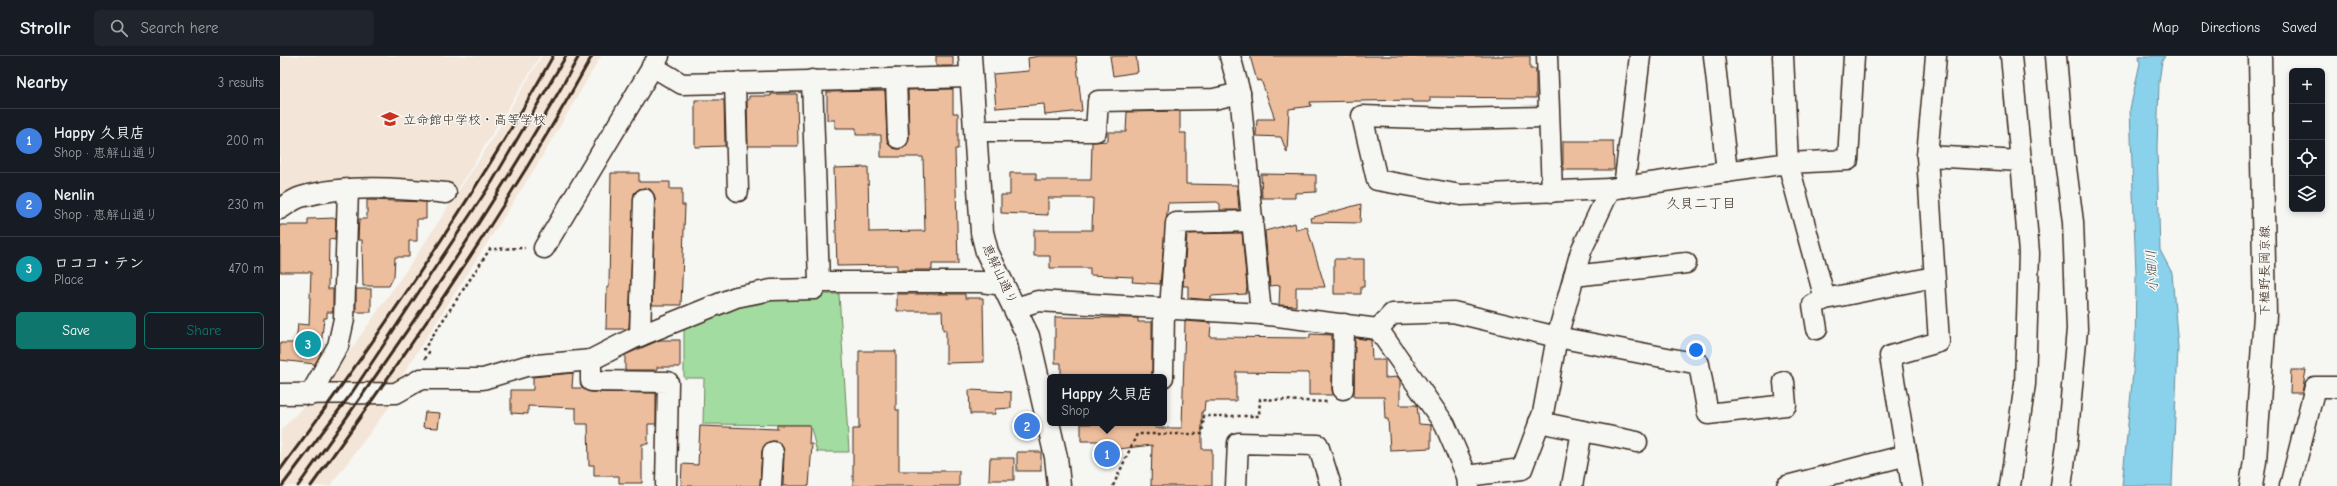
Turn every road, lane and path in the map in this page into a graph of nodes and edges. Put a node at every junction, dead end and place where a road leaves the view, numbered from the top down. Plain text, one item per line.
1 (1230, 56) edge
2 (1547, 56) edge
3 (1640, 56) edge
4 (1714, 56) edge
5 (1783, 56) edge
6 (1854, 56) edge
7 (1936, 56) edge
8 (2011, 56) edge
9 (2056, 56) edge
10 (2260, 56) edge
11 (655, 61) edge
12 (971, 66) edge
13 (896, 79) junction
14 (812, 80) junction
15 (735, 82) junction
16 (1240, 93) junction
17 (1548, 117) junction
18 (976, 131) junction
19 (898, 138) dead end
20 (1927, 156) junction
21 (2021, 161) junction
22 (1788, 163) junction
23 (1727, 172) junction
24 (1617, 188) junction
25 (348, 190) junction
26 (738, 190) dead end
27 (1552, 192) junction
28 (446, 193) dead end
29 (644, 199) dead end
30 (280, 209) edge
31 (1253, 221) junction
32 (544, 248) joint
33 (1686, 263) dead end
34 (1574, 276) junction
35 (1934, 277) junction
36 (819, 282) junction
37 (1004, 285) junction
38 (1825, 299) junction
39 (1016, 308) junction
40 (1167, 310) junction
41 (1260, 314) junction
42 (1344, 324) junction
43 (1378, 329) junction
44 (1817, 329) dead end
45 (640, 336) junction
46 (1557, 338) junction
47 (590, 360) junction
48 (1163, 374) edge
49 (1784, 382) dead end
50 (406, 387) junction
51 (2337, 387) edge
52 (1342, 389) joint
53 (280, 394) edge
54 (310, 395) junction
55 (1046, 395) edge
56 (1539, 422) junction
57 (1051, 426) edge
58 (1582, 431) junction
59 (1637, 442) dead end
60 (773, 452) dead end
61 (1907, 455) junction
62 (1468, 481) edge
63 (666, 486) edge
64 (771, 486) edge
65 (1060, 486) edge
66 (1112, 486) edge
67 (1236, 486) edge
68 (1331, 486) edge
69 (1572, 486) edge
70 (1787, 486) edge
71 (1912, 486) edge
72 (2010, 486) edge
73 (2061, 486) edge
74 (2251, 486) edge
75 (2290, 486) edge

1 - 16 street
2 - 17 street
3 - 24 street
4 - 23 street
5 - 22 street
6 - 22 street
7 - 20 street
8 - 21 street
9 - 73 street
10 - 74 street, 下植野長岡京線
11 - 15 street
11 - 32 street
12 - 13 street
12 - 18 street, 恵解山通り
13 - 14 street
13 - 19 street
14 - 15 street
14 - 36 street
15 - 26 street
16 - 18 street
16 - 31 street
17 - 27 street
17 - 27 street
18 - 37 street, 恵解山通り
20 - 21 street
20 - 35 street
21 - 72 street
22 - 23 street
22 - 38 street
23 - 24 street
24 - 27 street
24 - 34 street
25 - 28 street
25 - 30 street
25 - 54 street
29 - 45 street
31 - 40 street
31 - 41 street
32 - 50 path
33 - 34 street
34 - 46 street
35 - 38 street
35 - 61 street
36 - 37 street
36 - 45 street
37 - 39 street, 恵解山通り
38 - 44 street
39 - 40 street
39 - 55 street, 恵解山通り
40 - 41 street
40 - 48 street
41 - 42 street
42 - 43 street
42 - 52 street
43 - 46 street
43 - 62 street
45 - 47 street
46 - 49 street
46 - 56 street
47 - 50 street
47 - 63 street
50 - 54 street
51 - 75 street
52 - 66 path
53 - 54 street
56 - 58 street
56 - 62 street
57 - 65 street, 恵解山通り
58 - 59 street
58 - 69 street
60 - 64 street
61 - 70 street
61 - 71 street
67 - 68 street

